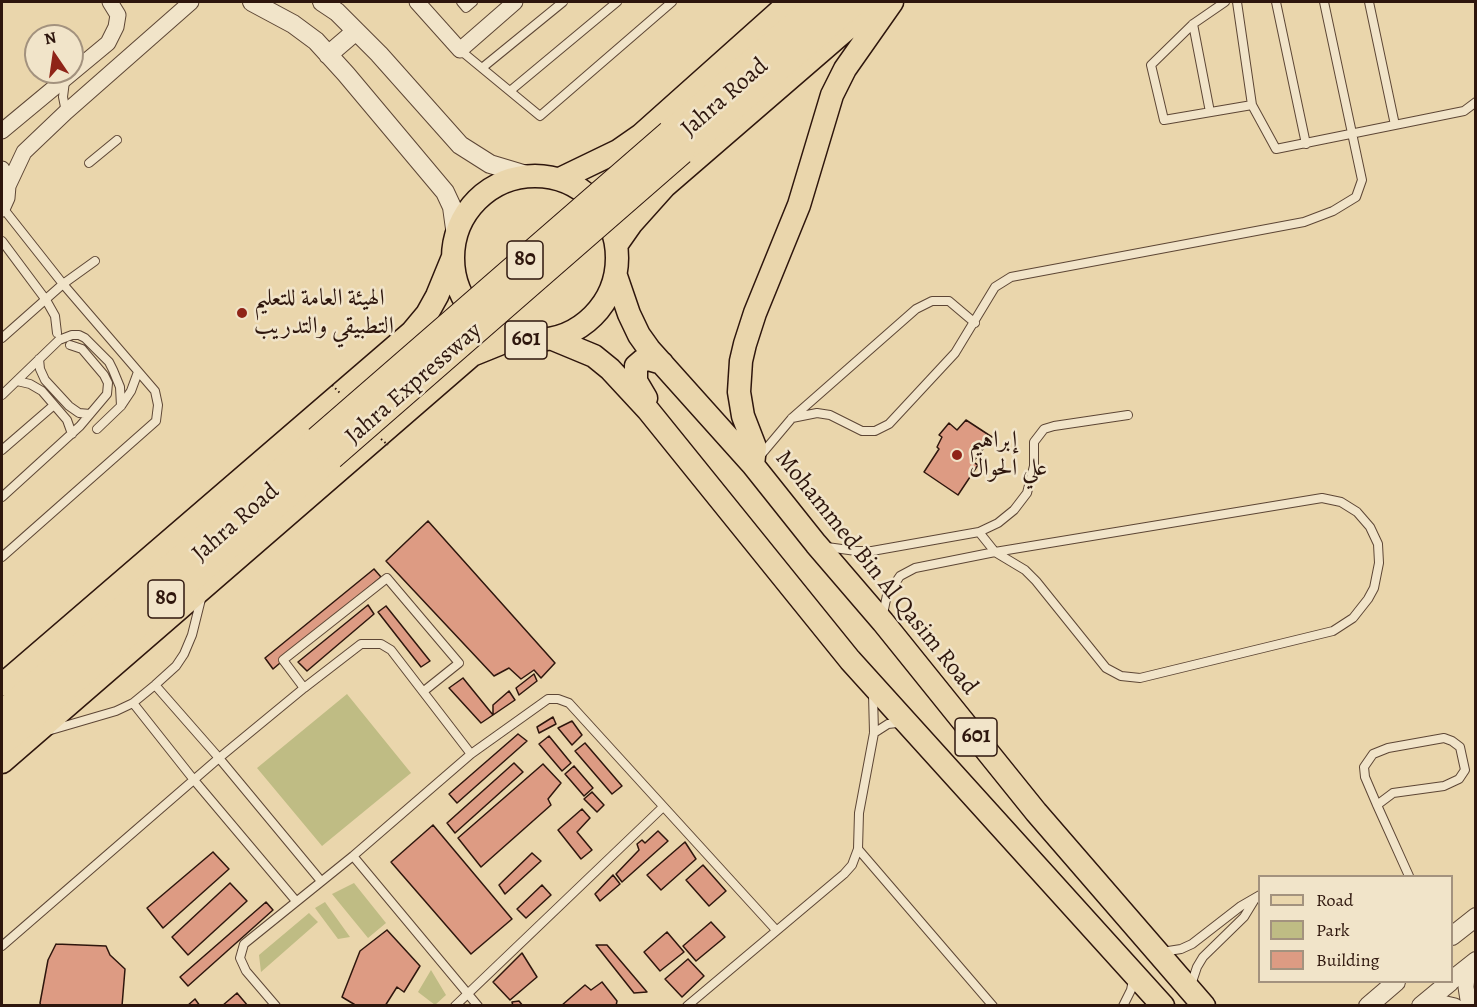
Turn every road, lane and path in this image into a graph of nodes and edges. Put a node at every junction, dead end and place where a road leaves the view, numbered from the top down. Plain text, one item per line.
1 (110, 2) edge
2 (191, 2) edge
3 (252, 2) edge
4 (322, 2) edge
5 (417, 2) edge
6 (461, 2) edge
7 (473, 2) edge
8 (515, 2) edge
9 (563, 2) edge
10 (617, 2) edge
11 (672, 2) edge
12 (789, 2) edge
13 (822, 2) edge
14 (878, 2) edge
15 (892, 2) edge
16 (1225, 2) edge
17 (1237, 2) edge
18 (1276, 2) edge
19 (1324, 2) edge
20 (1369, 2) edge
21 (853, 13) edge
22 (1193, 24) junction
23 (356, 31) junction
24 (460, 50) junction
25 (328, 55) junction
26 (84, 63) edge
27 (482, 68) junction
28 (58, 84) edge
29 (65, 84) edge
30 (510, 91) junction
31 (1476, 102) edge
32 (1252, 105) junction
33 (66, 112) junction
34 (1210, 112) junction
35 (1395, 125) junction
36 (2, 131) edge
37 (1351, 134) junction
38 (117, 141) dead end
39 (1306, 144) junction
40 (89, 164) dead end
41 (2, 169) edge
42 (530, 176) junction
43 (560, 179) junction
44 (8, 186) junction
45 (2, 208) edge
46 (2, 241) edge
47 (617, 244) junction
48 (454, 247) junction
49 (95, 261) dead end
50 (616, 276) junction
51 (63, 284) junction
52 (46, 300) junction
53 (975, 323) junction
54 (57, 333) dead end
55 (2, 338) edge
56 (514, 338) junction
57 (553, 339) junction
58 (70, 345) dead end
59 (39, 359) junction
60 (662, 363) junction
61 (138, 372) junction
62 (17, 381) junction
63 (2, 395) edge
64 (54, 405) junction
65 (121, 406) junction
66 (648, 410) junction
67 (90, 414) junction
68 (1128, 416) dead end
69 (792, 418) junction
70 (97, 429) dead end
71 (72, 434) junction
72 (2, 450) edge
73 (753, 465) junction
74 (2, 497) edge
75 (979, 532) junction
76 (816, 544) junction
77 (995, 552) junction
78 (2, 557) edge
79 (203, 587) junction
80 (883, 622) junction
81 (860, 672) junction
82 (2, 685) edge
83 (155, 685) junction
84 (304, 688) junction
85 (424, 691) junction
86 (133, 703) junction
87 (2, 715) edge
88 (874, 733) junction
89 (32, 735) junction
90 (2, 742) edge
91 (927, 743) junction
92 (471, 754) junction
93 (219, 758) junction
94 (2, 762) edge
95 (194, 780) junction
96 (1377, 805) junction
97 (663, 807) junction
98 (858, 849) junction
99 (353, 856) junction
100 (1409, 875) edge
101 (321, 881) junction
102 (1257, 897) edge
103 (296, 901) junction
104 (1476, 917) edge
105 (776, 930) junction
106 (1453, 935) edge
107 (2, 946) edge
108 (1157, 952) junction
109 (1472, 964) edge
110 (1133, 970) junction
111 (1453, 979) edge
112 (1394, 983) edge
113 (1449, 983) edge
114 (467, 994) junction
115 (1197, 997) edge
116 (276, 1005) edge
117 (455, 1005) edge
118 (478, 1005) edge
119 (687, 1005) edge
120 (993, 1005) edge
121 (1123, 1005) edge
122 (1163, 1005) edge
123 (1368, 1005) edge
124 (1422, 1005) edge
125 (1455, 1005) edge
126 (1469, 1005) edge

1 - 26 street
2 - 33 street
3 - 25 street
4 - 23 street
5 - 24 street
6 - 7 lane
8 - 24 street
9 - 27 lane
10 - 30 lane
11 - 30 lane
12 - 43 main road, Jahra Road
13 - 87 highway, Jahra Expressway / 80, bridge
14 - 21 main road, Jahra Road
15 - 73 main road
16 - 22 lane
17 - 32 lane
18 - 39 lane
19 - 37 lane
20 - 35 lane
21 - 47 main road, Jahra Road
21 - 90 highway, Jahra Expressway / 80, bridge
22 - 34 lane
22 - 34 lane
23 - 25 street
23 - 42 street
24 - 27 lane
25 - 48 street
27 - 30 lane
28 - 36 street
29 - 33 lane
31 - 35 lane
32 - 34 lane
32 - 39 lane
33 - 44 street
35 - 37 lane
37 - 39 lane
37 - 53 lane
38 - 40 lane
41 - 44 street
42 - 43 main road, 601
42 - 48 main road, 601
43 - 47 main road, 601
44 - 45 street
45 - 51 lane
46 - 52 lane
47 - 50 main road, 601
48 - 56 main road, 601
48 - 82 main road, Jahra Road
49 - 51 lane
50 - 57 main road, 601
50 - 60 main road, Mohammed Bin Al Qasim Road / 601
51 - 52 lane
51 - 61 lane
52 - 54 lane
52 - 55 lane
53 - 69 lane
53 - 69 lane
56 - 57 main road, 601
56 - 79 main road, Jahra Road
57 - 66 main road, 601
58 - 67 lane
59 - 62 lane
59 - 65 lane
59 - 67 lane
60 - 66 main road
60 - 73 main road, Mohammed Bin Al Qasim Road / 601
61 - 65 lane
61 - 78 lane
62 - 63 lane
62 - 64 lane
64 - 71 lane
64 - 72 lane
65 - 70 lane
66 - 81 main road, 601
67 - 71 lane
68 - 75 lane
69 - 73 lane
71 - 74 lane
73 - 76 main road, Mohammed Bin Al Qasim Road / 601
75 - 76 lane
75 - 77 lane
76 - 80 main road, Mohammed Bin Al Qasim Road / 601
77 - 77 lane
77 - 80 lane
79 - 83 lane
79 - 89 main road, Jahra Road
80 - 108 main road, Mohammed Bin Al Qasim Road / 601
81 - 88 lane
81 - 91 main road, 601
83 - 86 lane
83 - 93 lane
84 - 85 lane
84 - 85 lane
84 - 93 lane
85 - 92 lane
86 - 89 lane
86 - 95 lane
88 - 91 lane
88 - 98 lane
89 - 94 main road, Jahra Road
91 - 110 main road, 601
92 - 97 lane
92 - 99 lane
93 - 95 lane
93 - 101 lane
95 - 103 lane
95 - 107 lane
96 - 96 lane
96 - 100 lane
97 - 105 lane
97 - 114 lane
98 - 105 lane
98 - 120 lane
99 - 101 lane
99 - 114 lane
101 - 103 lane
102 - 108 lane
102 - 115 lane
103 - 116 lane
104 - 106 street
105 - 119 lane
108 - 115 main road, Mohammed Bin Al Qasim Road / 601
109 - 111 street
109 - 126 street
110 - 121 lane
110 - 122 main road, 601
112 - 123 street
113 - 124 street
114 - 117 lane
114 - 118 lane
124 - 125 street

